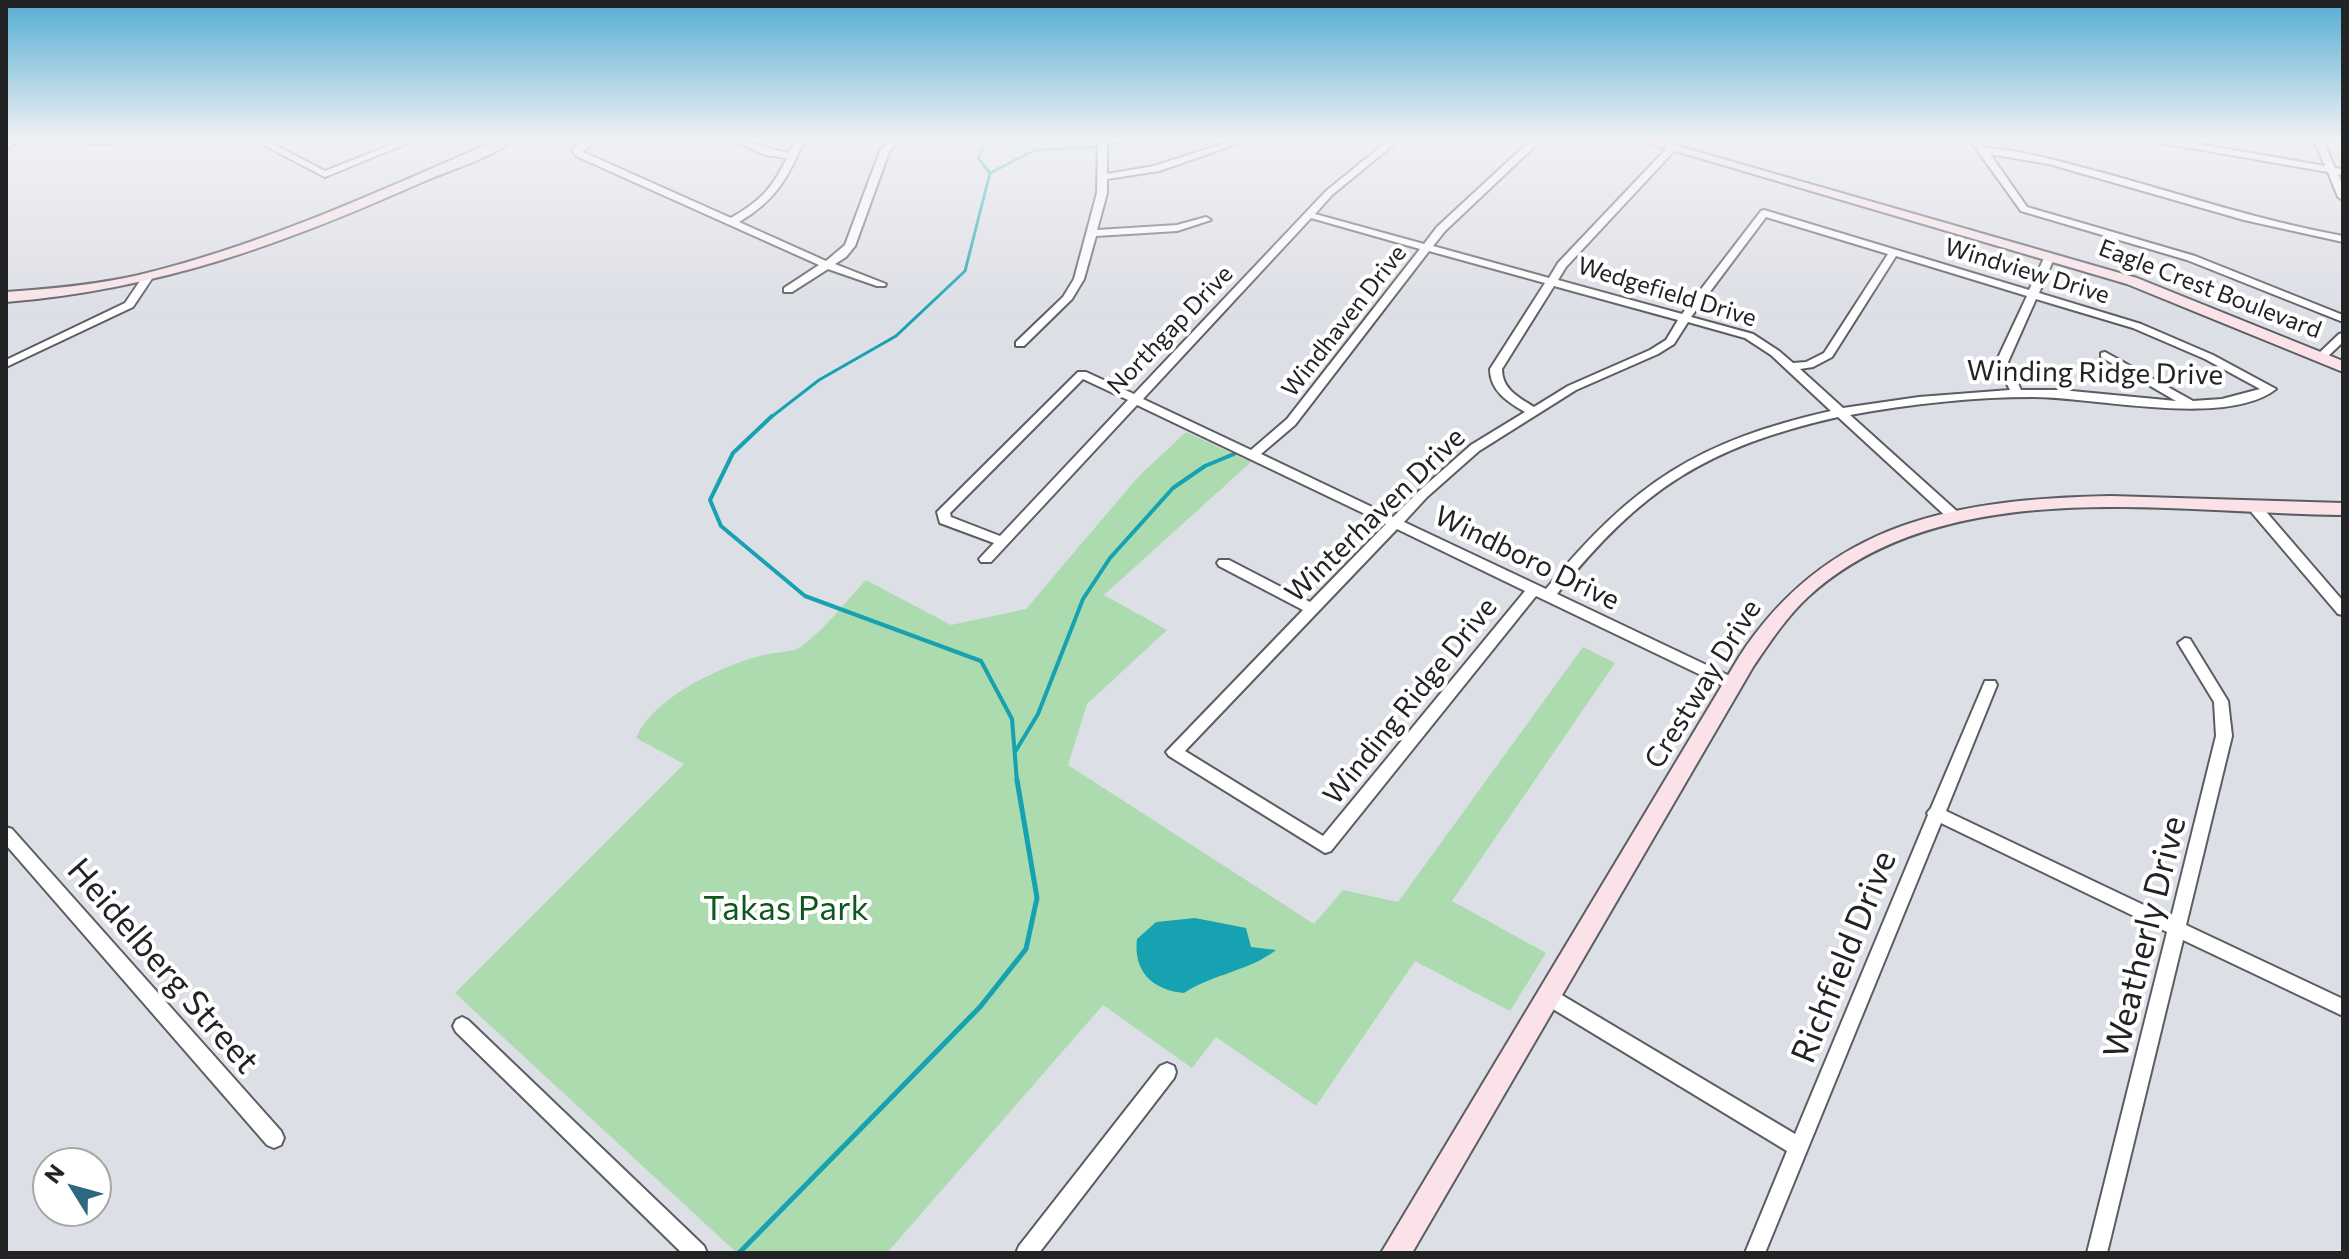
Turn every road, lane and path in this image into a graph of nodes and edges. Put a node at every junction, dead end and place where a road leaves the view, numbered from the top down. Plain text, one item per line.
1 (370, 199) edge
2 (680, 199) edge
3 (769, 199) edge
4 (867, 199) edge
5 (1100, 199) edge
6 (1325, 199) edge
7 (1470, 199) edge
8 (1623, 199) edge
9 (1850, 199) edge
10 (2017, 199) edge
11 (2186, 199) edge
12 (1764, 213) joint
13 (1309, 215) junction
14 (1206, 220) dead end
15 (732, 222) junction
16 (1091, 233) junction
17 (2343, 239) edge
18 (1426, 247) junction
19 (1894, 252) junction
20 (2050, 256) junction
21 (827, 265) junction
22 (148, 277) junction
23 (1551, 281) junction
24 (881, 284) dead end
25 (788, 290) dead end
26 (2033, 293) junction
27 (6, 297) edge
28 (1688, 317) junction
29 (2343, 319) edge
30 (2343, 336) edge
31 (1020, 344) dead end
32 (2105, 355) dead end
33 (2320, 358) junction
34 (6, 364) edge
35 (1791, 367) junction
36 (2343, 367) edge
37 (2270, 389) joint
38 (2017, 393) junction
39 (1135, 399) junction
40 (2188, 403) junction
41 (1533, 411) junction
42 (1839, 411) junction
43 (1254, 454) junction
44 (2343, 509) edge
45 (2257, 510) junction
46 (1955, 517) junction
47 (1395, 522) junction
48 (1002, 541) junction
49 (986, 559) dead end
50 (1224, 563) dead end
51 (1542, 592) junction
52 (1312, 609) junction
53 (2343, 610) edge
54 (2185, 643) dead end
55 (1733, 684) junction
56 (1990, 685) dead end
57 (1174, 752) joint
58 (1935, 813) junction
59 (6, 834) edge
60 (2179, 929) junction
61 (1549, 997) junction
62 (2343, 1008) edge
63 (462, 1026) dead end
64 (1167, 1072) dead end
65 (274, 1138) dead end
66 (1798, 1147) junction
67 (697, 1253) edge
68 (1026, 1253) edge
69 (1396, 1253) edge
70 (1755, 1253) edge
71 (2097, 1253) edge

1 - 22 main road
2 - 15 street
3 - 15 street
4 - 21 street
5 - 16 street
6 - 13 street, Northgap Drive
7 - 18 street, Windhaven Drive
8 - 23 street
9 - 20 main road, Eagle Crest Boulevard
10 - 29 street
11 - 17 street
12 - 19 street, Windview Drive
12 - 28 street, Winterhaven Drive
13 - 18 street, Wedgefield Drive
13 - 39 street, Northgap Drive
14 - 16 street
15 - 21 street
16 - 31 street
18 - 23 street, Wedgefield Drive
18 - 43 street, Windhaven Drive
19 - 26 street, Windview Drive
19 - 35 street
20 - 26 street
20 - 33 main road, Eagle Crest Boulevard
21 - 24 street
21 - 25 street
22 - 27 main road
22 - 34 street
23 - 28 street, Wedgefield Drive
23 - 41 street
26 - 37 street, Windview Drive
26 - 38 street
28 - 35 street, Wedgefield Drive
28 - 41 street, Winterhaven Drive
30 - 33 street
32 - 40 street
33 - 36 main road, Eagle Crest Boulevard
35 - 42 street, Wedgefield Drive
37 - 40 street, Winding Ridge Drive
38 - 40 street, Winding Ridge Drive
38 - 42 street, Winding Ridge Drive
39 - 43 street, Windboro Drive
39 - 48 street, Northgap Drive
39 - 48 street, Windboro Drive
41 - 47 street, Winterhaven Drive
42 - 46 street, Wedgefield Drive
42 - 51 street, Winding Ridge Drive
43 - 47 street, Windboro Drive
44 - 45 main road, Crestway Drive
45 - 46 main road, Crestway Drive
45 - 53 street
46 - 55 main road, Crestway Drive
47 - 51 street, Windboro Drive
47 - 52 street, Winterhaven Drive
48 - 49 street, Northgap Drive
50 - 52 street
51 - 55 street, Windboro Drive
51 - 57 street, Winding Ridge Drive
52 - 57 street, Winterhaven Drive
54 - 60 street, Weatherly Drive
55 - 61 main road, Crestway Drive
56 - 58 street, Richfield Drive
58 - 60 street
58 - 66 street, Richfield Drive
59 - 65 street, Heidelberg Street
60 - 62 street
60 - 71 street, Weatherly Drive
61 - 66 street
61 - 69 main road, Crestway Drive
63 - 67 street
64 - 68 street
66 - 70 street, Richfield Drive

